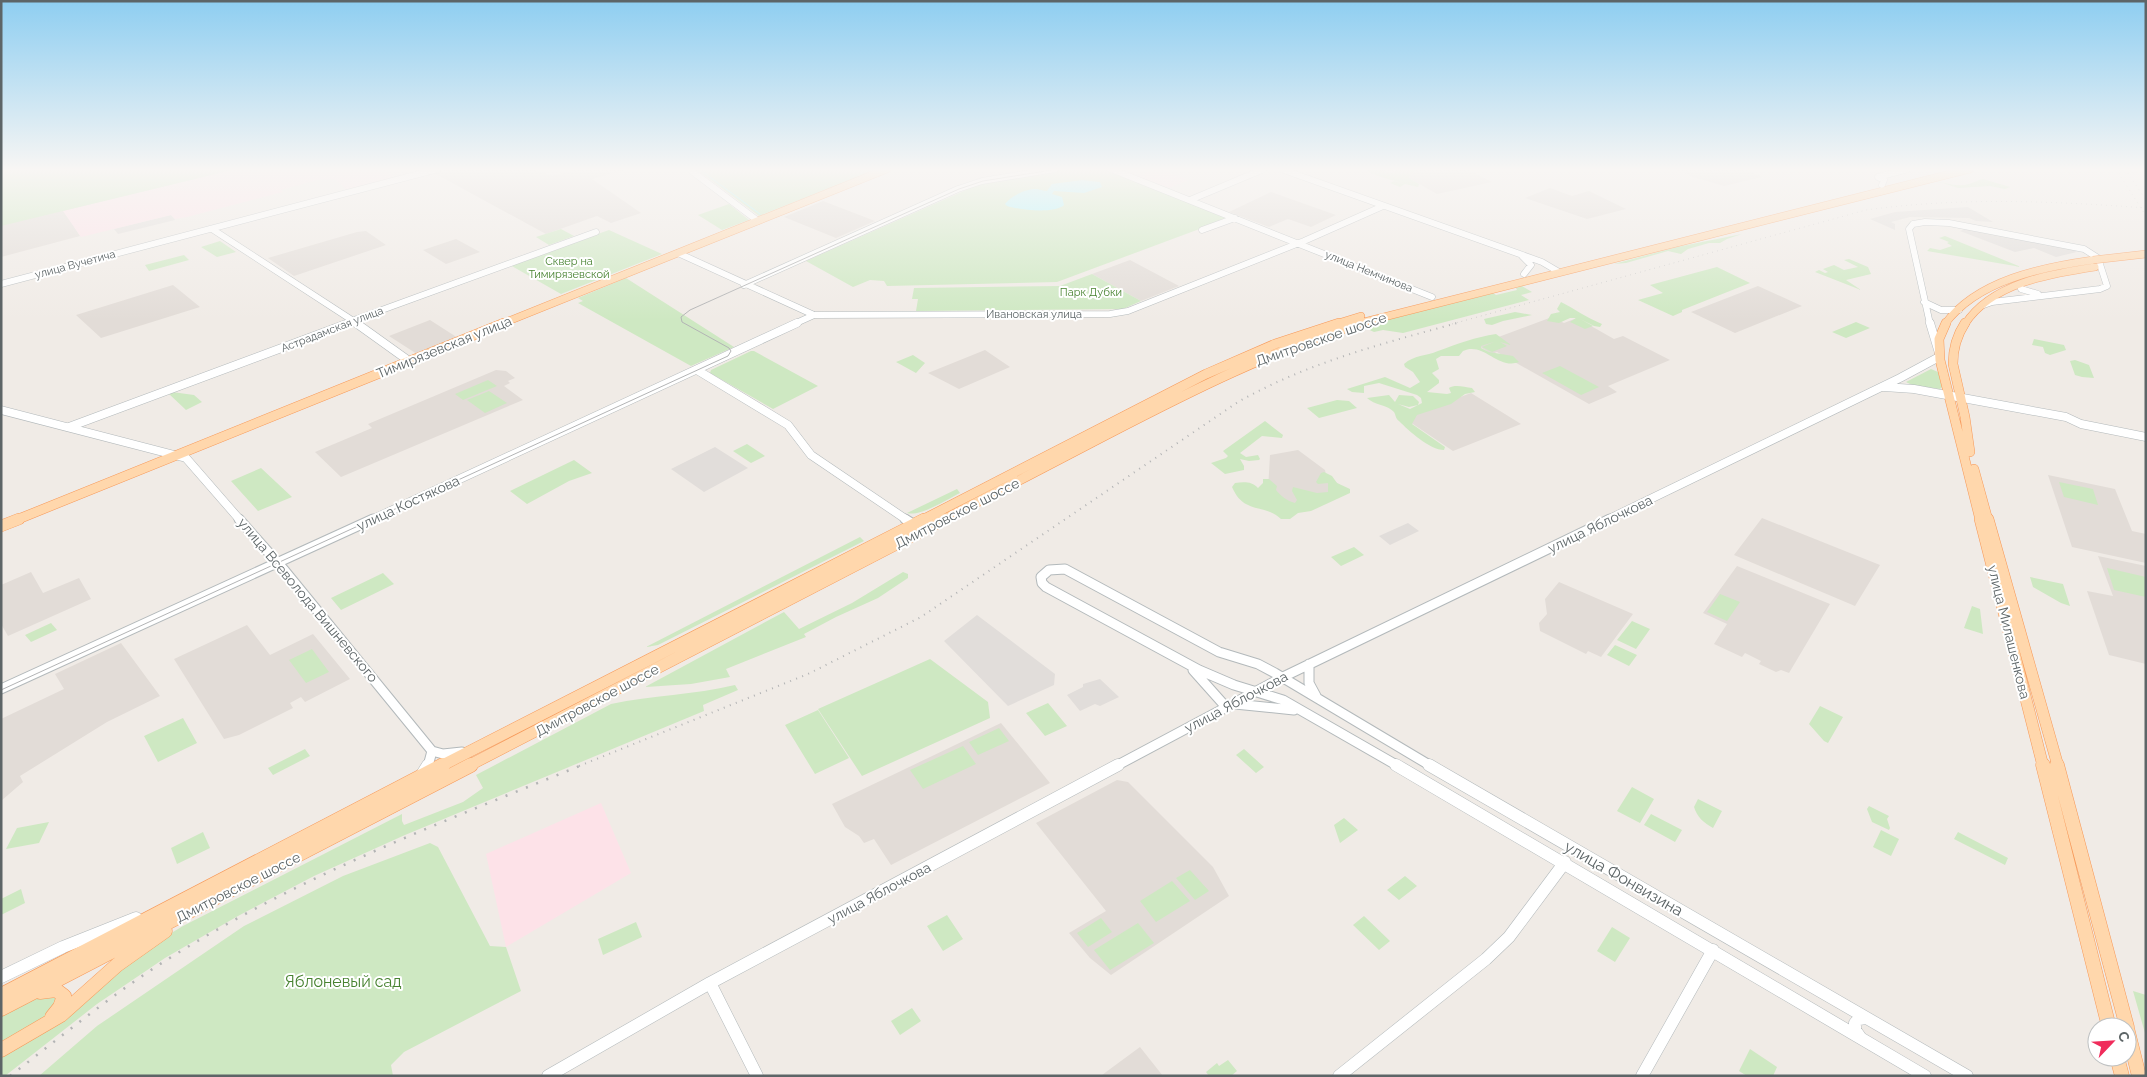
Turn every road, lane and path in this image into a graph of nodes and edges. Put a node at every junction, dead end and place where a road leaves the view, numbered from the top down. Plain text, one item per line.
1 (249, 219) edge
2 (762, 219) edge
3 (891, 219) edge
4 (1232, 219) edge
5 (1238, 219) edge
6 (1353, 219) edge
7 (1421, 219) edge
8 (1744, 219) edge
9 (1769, 219) edge
10 (758, 221) joint
11 (212, 229) junction
12 (1202, 230) dead end
13 (596, 232) dead end
14 (1300, 243) junction
15 (678, 253) junction
16 (1517, 253) junction
17 (2146, 254) edge
18 (2146, 260) edge
19 (2094, 264) junction
20 (1551, 267) junction
21 (1559, 272) junction
22 (1524, 274) junction
23 (1, 284) edge
24 (2020, 284) junction
25 (744, 285) junction
26 (2046, 295) junction
27 (1432, 297) junction
28 (1924, 302) junction
29 (1978, 307) junction
30 (1959, 310) junction
31 (814, 312) junction
32 (353, 321) junction
33 (1940, 358) junction
34 (410, 361) junction
35 (1954, 367) junction
36 (697, 370) junction
37 (1900, 378) junction
38 (1879, 387) junction
39 (1914, 389) junction
40 (1949, 396) junction
41 (1961, 398) junction
42 (1, 410) edge
43 (68, 428) junction
44 (2146, 437) edge
45 (178, 455) junction
46 (913, 524) junction
47 (1, 526) edge
48 (278, 562) junction
49 (1181, 661) junction
50 (1309, 664) junction
51 (1283, 677) junction
52 (1, 689) edge
53 (1255, 692) junction
54 (1318, 698) junction
55 (1229, 706) junction
56 (1340, 711) junction
57 (1311, 715) junction
58 (1329, 725) junction
59 (1389, 740) junction
60 (473, 750) junction
61 (432, 751) junction
62 (1379, 754) junction
63 (465, 762) junction
64 (416, 779) junction
65 (1565, 862) junction
66 (212, 900) junction
67 (181, 902) junction
68 (1713, 950) junction
69 (1, 977) edge
70 (710, 983) junction
71 (2, 1003) edge
72 (2106, 1017) edge
73 (2124, 1017) edge
74 (1866, 1018) junction
75 (41, 1027) junction
76 (1860, 1038) junction
77 (1, 1050) edge
78 (1961, 1074) edge
79 (548, 1076) edge
80 (757, 1076) edge
81 (1338, 1076) edge
82 (1642, 1076) edge
83 (1925, 1076) edge

1 - 11 street, улица Вучетича
2 - 10 main road, Тимирязевская улица
3 - 25 street
4 - 12 street
5 - 14 street, улица Немчинова
6 - 14 street, Ивановская улица
7 - 16 street
8 - 20 main road, Дмитровское шоссе
9 - 21 main road, Дмитровское шоссе
10 - 15 main road, Тимирязевская улица
11 - 23 street, улица Вучетича
11 - 32 street
13 - 32 street, Астрадамская улица
14 - 27 street, улица Немчинова
14 - 31 street, Ивановская улица
15 - 25 street, Ивановская улица
15 - 34 main road, Тимирязевская улица
16 - 20 street
16 - 22 street
17 - 19 main road, bridge
18 - 19 main road
19 - 24 main road, улица Милашенкова
19 - 30 main road, улица Милашенкова
20 - 21 street
20 - 22 main road, Дмитровское шоссе
21 - 63 main road, Дмитровское шоссе
22 - 27 main road, Дмитровское шоссе
24 - 26 street
24 - 29 main road, улица Милашенкова
25 - 31 street, Ивановская улица
26 - 28 street
26 - 29 street
27 - 46 main road, Дмитровское шоссе
28 - 30 street
28 - 33 street
29 - 35 main road, улица Милашенкова
30 - 33 main road, улица Милашенкова
31 - 36 street, улица Костякова
32 - 34 street
32 - 43 street, Астрадамская улица
33 - 35 street
33 - 37 street, улица Яблочкова
33 - 40 main road, улица Милашенкова
34 - 45 main road, Тимирязевская улица
35 - 41 main road, улица Милашенкова
36 - 46 street
36 - 48 street, улица Костякова
37 - 38 street, улица Яблочкова
37 - 39 street
38 - 39 street
38 - 50 street, улица Яблочкова
39 - 40 street
40 - 41 street
40 - 72 main road, улица Милашенкова
41 - 44 street
41 - 73 main road, улица Милашенкова
42 - 43 street
43 - 45 street
45 - 47 main road, Тимирязевская улица
45 - 48 street, улица Всеволода Вишневского
46 - 60 main road, Дмитровское шоссе
48 - 52 street, улица Костякова
48 - 61 street, улица Всеволода Вишневского
49 - 51 street
49 - 53 street
49 - 55 street
50 - 51 street, улица Яблочкова
50 - 54 street
51 - 53 street, улица Яблочкова
51 - 54 street, улица Фонвизина
53 - 55 street, улица Яблочкова
53 - 57 street, улица Фонвизина
54 - 56 street, улица Фонвизина
55 - 57 street
55 - 70 street, улица Яблочкова
56 - 58 street
56 - 59 street, улица Фонвизина
57 - 58 street, улица Фонвизина
58 - 62 street, улица Фонвизина
59 - 62 street
59 - 74 street, улица Фонвизина
60 - 61 street
60 - 63 main road, Дмитровское шоссе
61 - 64 street
62 - 65 street, улица Фонвизина
63 - 64 main road, Дмитровское шоссе
63 - 66 main road, Дмитровское шоссе
64 - 67 main road, Дмитровское шоссе
65 - 68 street, улица Фонвизина
65 - 81 street
66 - 71 main road, Дмитровское шоссе
66 - 75 main road
67 - 69 street
67 - 71 main road, Дмитровское шоссе
68 - 76 street, улица Фонвизина
68 - 82 street
70 - 79 street, улица Яблочкова
70 - 80 street
71 - 75 main road
74 - 76 street
74 - 78 street, улица Фонвизина
75 - 77 main road
76 - 83 street, улица Фонвизина

